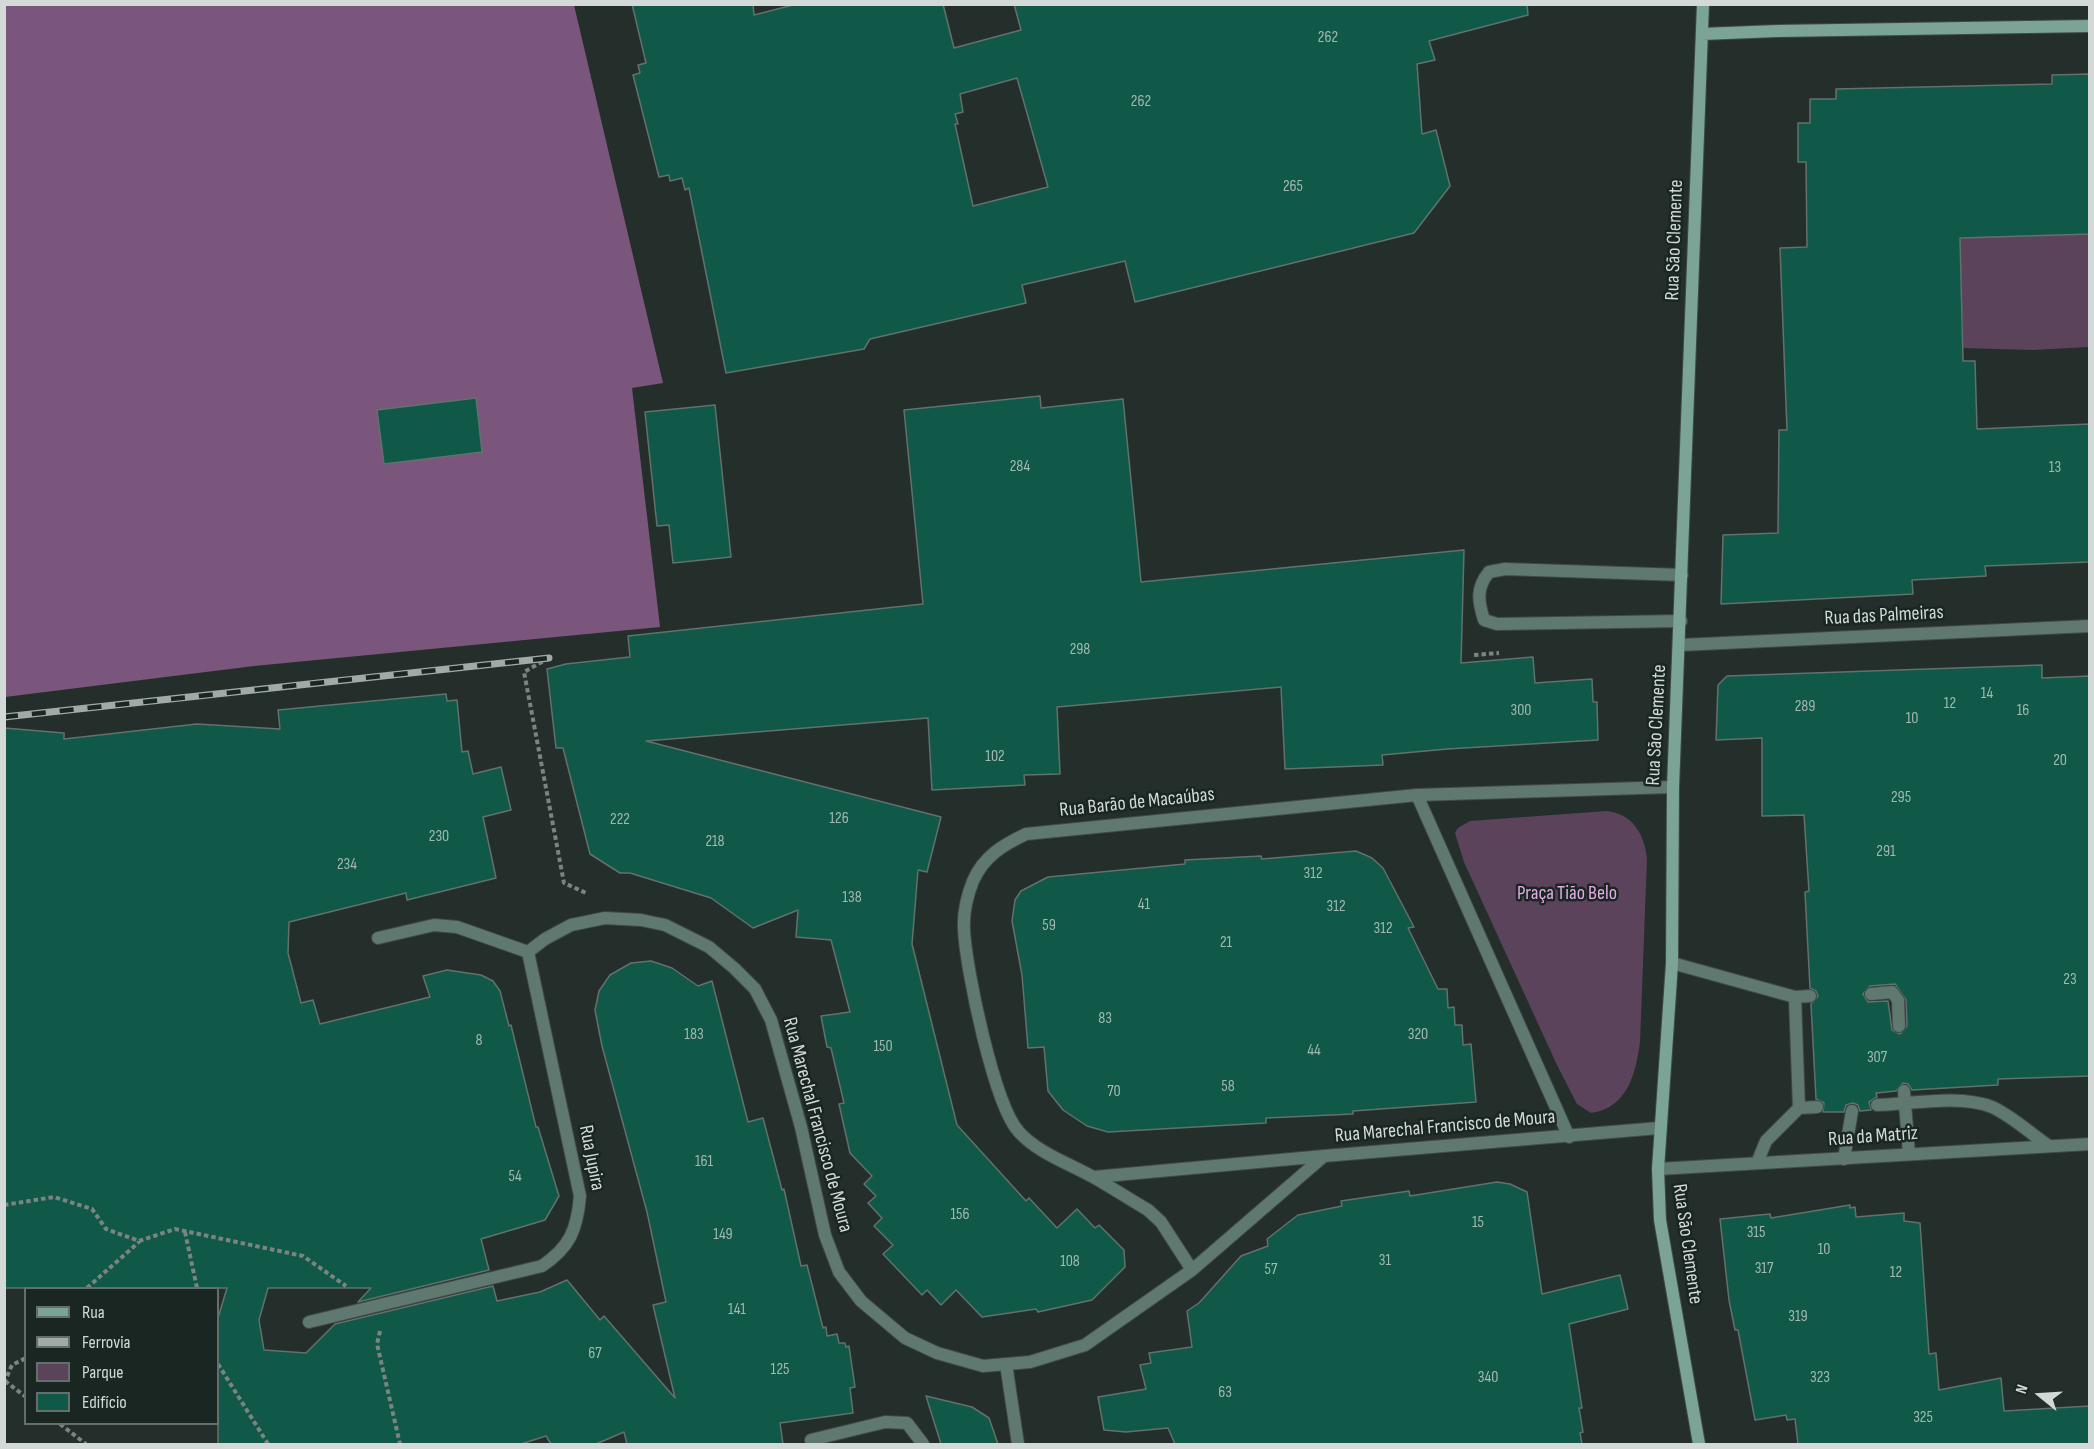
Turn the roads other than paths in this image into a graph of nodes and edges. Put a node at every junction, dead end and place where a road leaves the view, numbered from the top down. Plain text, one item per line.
1 (1703, 4) edge
2 (2090, 26) edge
3 (1702, 34) junction
4 (1682, 575) junction
5 (1681, 621) junction
6 (2090, 626) edge
7 (1680, 645) junction
8 (1673, 787) junction
9 (1417, 795) junction
10 (378, 938) dead end
11 (528, 952) junction
12 (1672, 963) junction
13 (1871, 994) dead end
14 (1810, 996) dead end
15 (1795, 997) junction
16 (1899, 1026) dead end
17 (1904, 1091) dead end
18 (1905, 1104) junction
19 (1877, 1105) dead end
20 (1817, 1107) dead end
21 (1799, 1108) junction
22 (1852, 1112) dead end
23 (1659, 1128) junction
24 (1569, 1137) junction
25 (2090, 1144) edge
26 (2049, 1146) junction
27 (1909, 1154) junction
28 (1324, 1156) junction
29 (1844, 1159) junction
30 (1757, 1163) junction
31 (1658, 1169) junction
32 (1094, 1177) junction
33 (1192, 1270) junction
34 (309, 1322) dead end
35 (1006, 1364) junction
36 (811, 1440) dead end
37 (923, 1444) edge
38 (1018, 1444) edge
39 (1699, 1444) edge

1 - 3 main road, Rua São Clemente
2 - 3 main road
3 - 4 main road, Rua São Clemente
4 - 5 main road, Rua São Clemente
4 - 5 street
5 - 7 main road, Rua São Clemente
6 - 7 street, Rua das Palmeiras
7 - 8 main road, Rua São Clemente
8 - 9 street, Rua Barão de Macaúbas
8 - 12 main road, Rua São Clemente
9 - 24 street
9 - 32 street, Rua Barão de Macaúbas
10 - 11 street
11 - 34 street, Rua Jupira
11 - 35 street, Rua Marechal Francisco de Moura
12 - 15 street
12 - 23 main road, Rua São Clemente
13 - 16 street
14 - 15 street
15 - 21 street
17 - 18 street
18 - 19 street
18 - 26 street
18 - 27 street
20 - 21 street
21 - 30 street
22 - 29 street
23 - 24 street
23 - 31 main road, Rua São Clemente
24 - 28 street, Rua Marechal Francisco de Moura
25 - 26 street, Rua da Matriz
26 - 27 street, Rua da Matriz
27 - 29 street, Rua da Matriz
28 - 32 street, Rua Marechal Francisco de Moura
28 - 33 street, Rua Marechal Francisco de Moura
29 - 30 street, Rua da Matriz
30 - 31 street, Rua da Matriz
31 - 39 main road, Rua São Clemente
32 - 33 street
33 - 35 street, Rua Marechal Francisco de Moura
35 - 38 street
36 - 37 street

